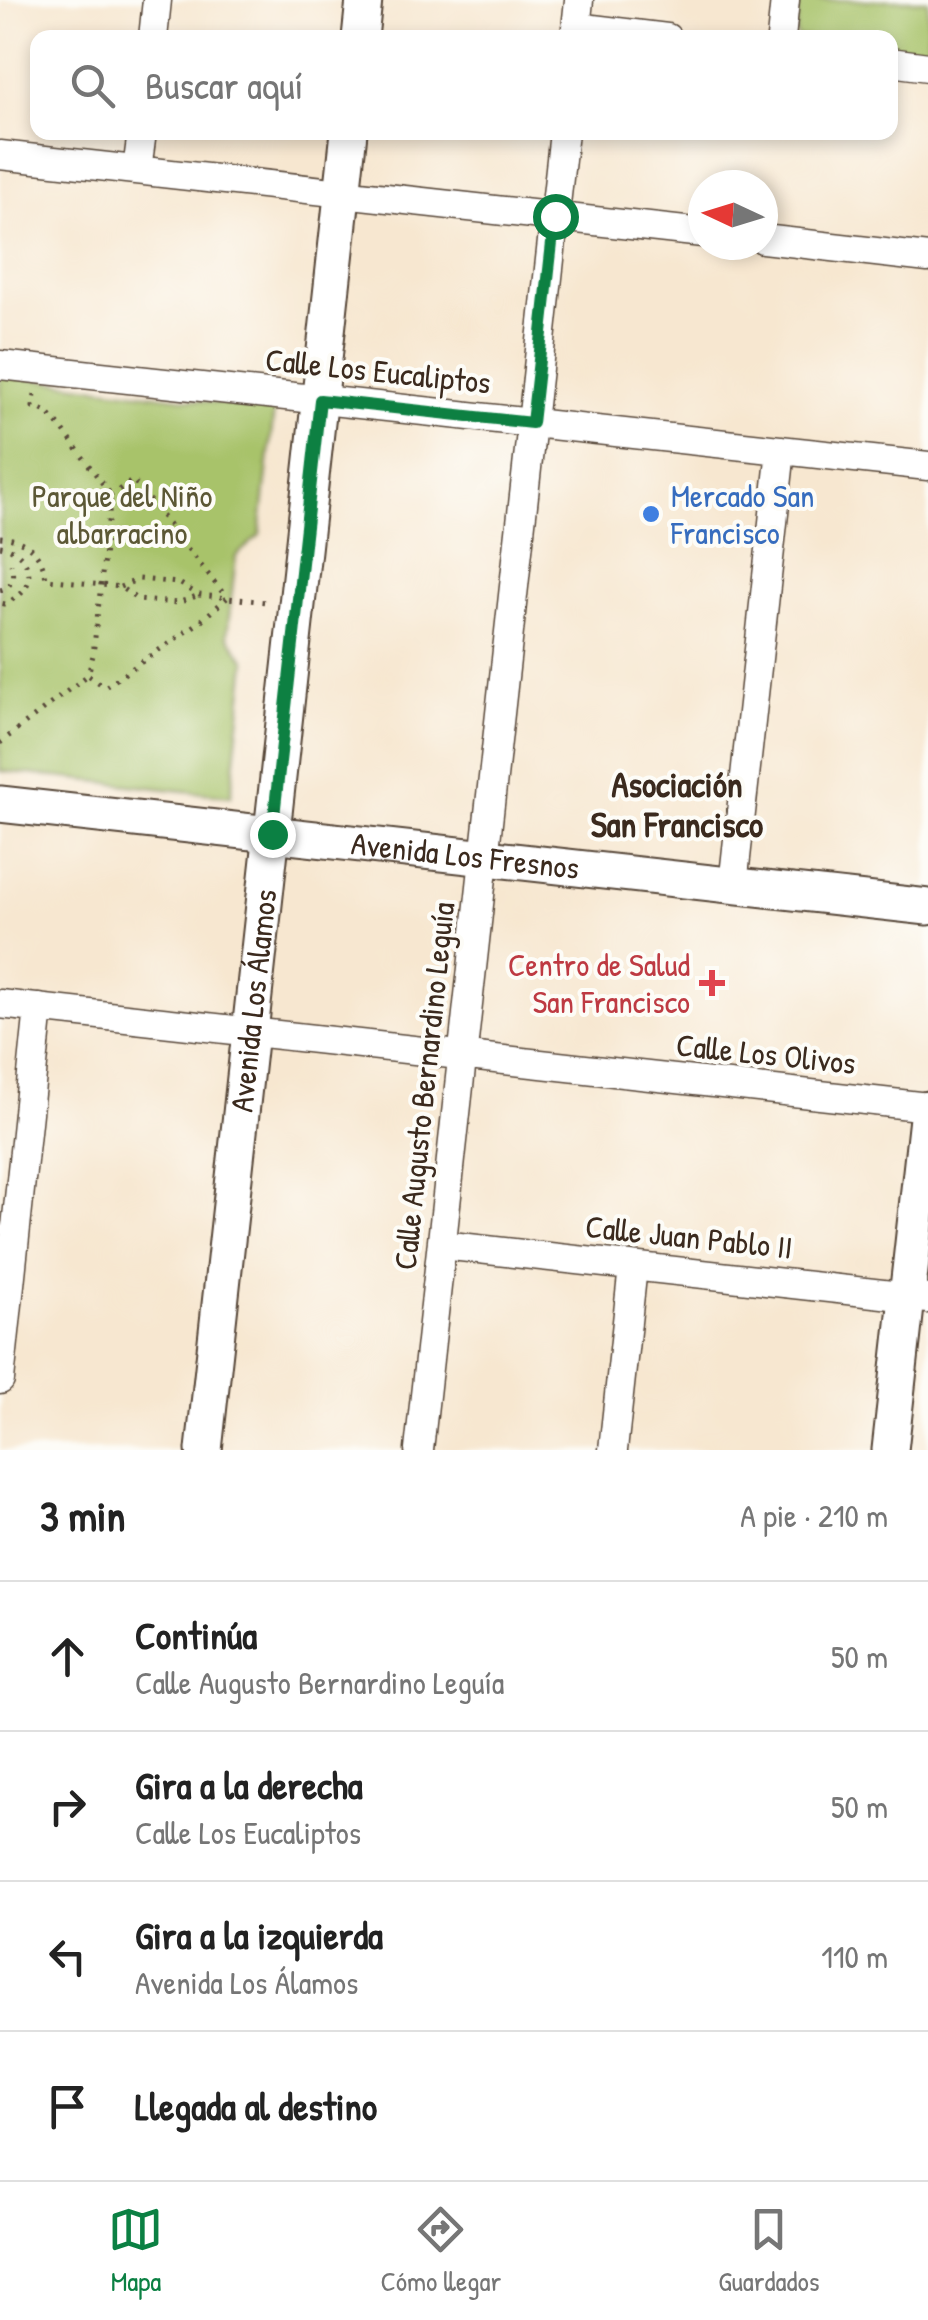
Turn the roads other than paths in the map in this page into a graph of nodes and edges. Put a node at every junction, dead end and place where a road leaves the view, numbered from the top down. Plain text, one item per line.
1 (158, 0) edge
2 (364, 0) edge
3 (785, 0) edge
4 (577, 22) edge
5 (154, 30) edge
6 (361, 30) edge
7 (622, 30) edge
8 (782, 30) edge
9 (898, 63) edge
10 (928, 66) edge
11 (141, 140) edge
12 (349, 140) edge
13 (563, 140) edge
14 (0, 155) edge
15 (137, 170) junction
16 (343, 193) junction
17 (555, 216) junction
18 (688, 230) edge
19 (778, 241) edge
20 (928, 258) edge
21 (0, 365) edge
22 (320, 400) junction
23 (532, 423) junction
24 (781, 450) junction
25 (928, 466) edge
26 (0, 804) edge
27 (272, 834) junction
28 (485, 858) junction
29 (733, 885) junction
30 (928, 907) edge
31 (0, 1004) edge
32 (39, 1008) junction
33 (250, 1032) junction
34 (462, 1055) junction
35 (928, 1108) edge
36 (9, 1200) edge
37 (442, 1245) junction
38 (634, 1266) junction
39 (918, 1298) edge
40 (0, 1380) edge
41 (204, 1450) edge
42 (419, 1450) edge
43 (613, 1450) edge
44 (890, 1450) edge

1 - 5 street
2 - 6 street
3 - 8 street
4 - 7 street
9 - 10 street
11 - 15 street
12 - 16 street, Avenida Los Álamos
13 - 17 street, Calle Augusto Bernardino Leguía
14 - 15 street
15 - 16 street
16 - 17 street
16 - 22 street, Avenida Los Álamos
17 - 18 street
17 - 23 street, Calle Augusto Bernardino Leguía
19 - 20 street
21 - 22 street, Calle Los Eucaliptos
22 - 23 street, Calle Los Eucaliptos
22 - 27 street, Avenida Los Álamos
23 - 24 street, Calle Los Eucaliptos
23 - 28 street, Calle Augusto Bernardino Leguía
24 - 25 street, Calle Los Eucaliptos
24 - 29 street
26 - 27 street, Avenida Los Fresnos
27 - 28 street, Avenida Los Fresnos
27 - 33 street, Avenida Los Álamos
28 - 29 street, Avenida Los Fresnos
28 - 34 street, Calle Augusto Bernardino Leguía
29 - 30 street, Avenida Los Fresnos
31 - 32 street, Calle Los Olivos
32 - 33 street, Calle Los Olivos
32 - 36 street
33 - 34 street, Calle Los Olivos
33 - 41 street, Avenida Los Álamos
34 - 35 street, Calle Los Olivos
34 - 37 street, Calle Augusto Bernardino Leguía
35 - 39 street
36 - 40 street
37 - 38 street, Calle Juan Pablo II
37 - 42 street, Calle Augusto Bernardino Leguía
38 - 39 street, Calle Juan Pablo II
38 - 43 street
39 - 44 street

